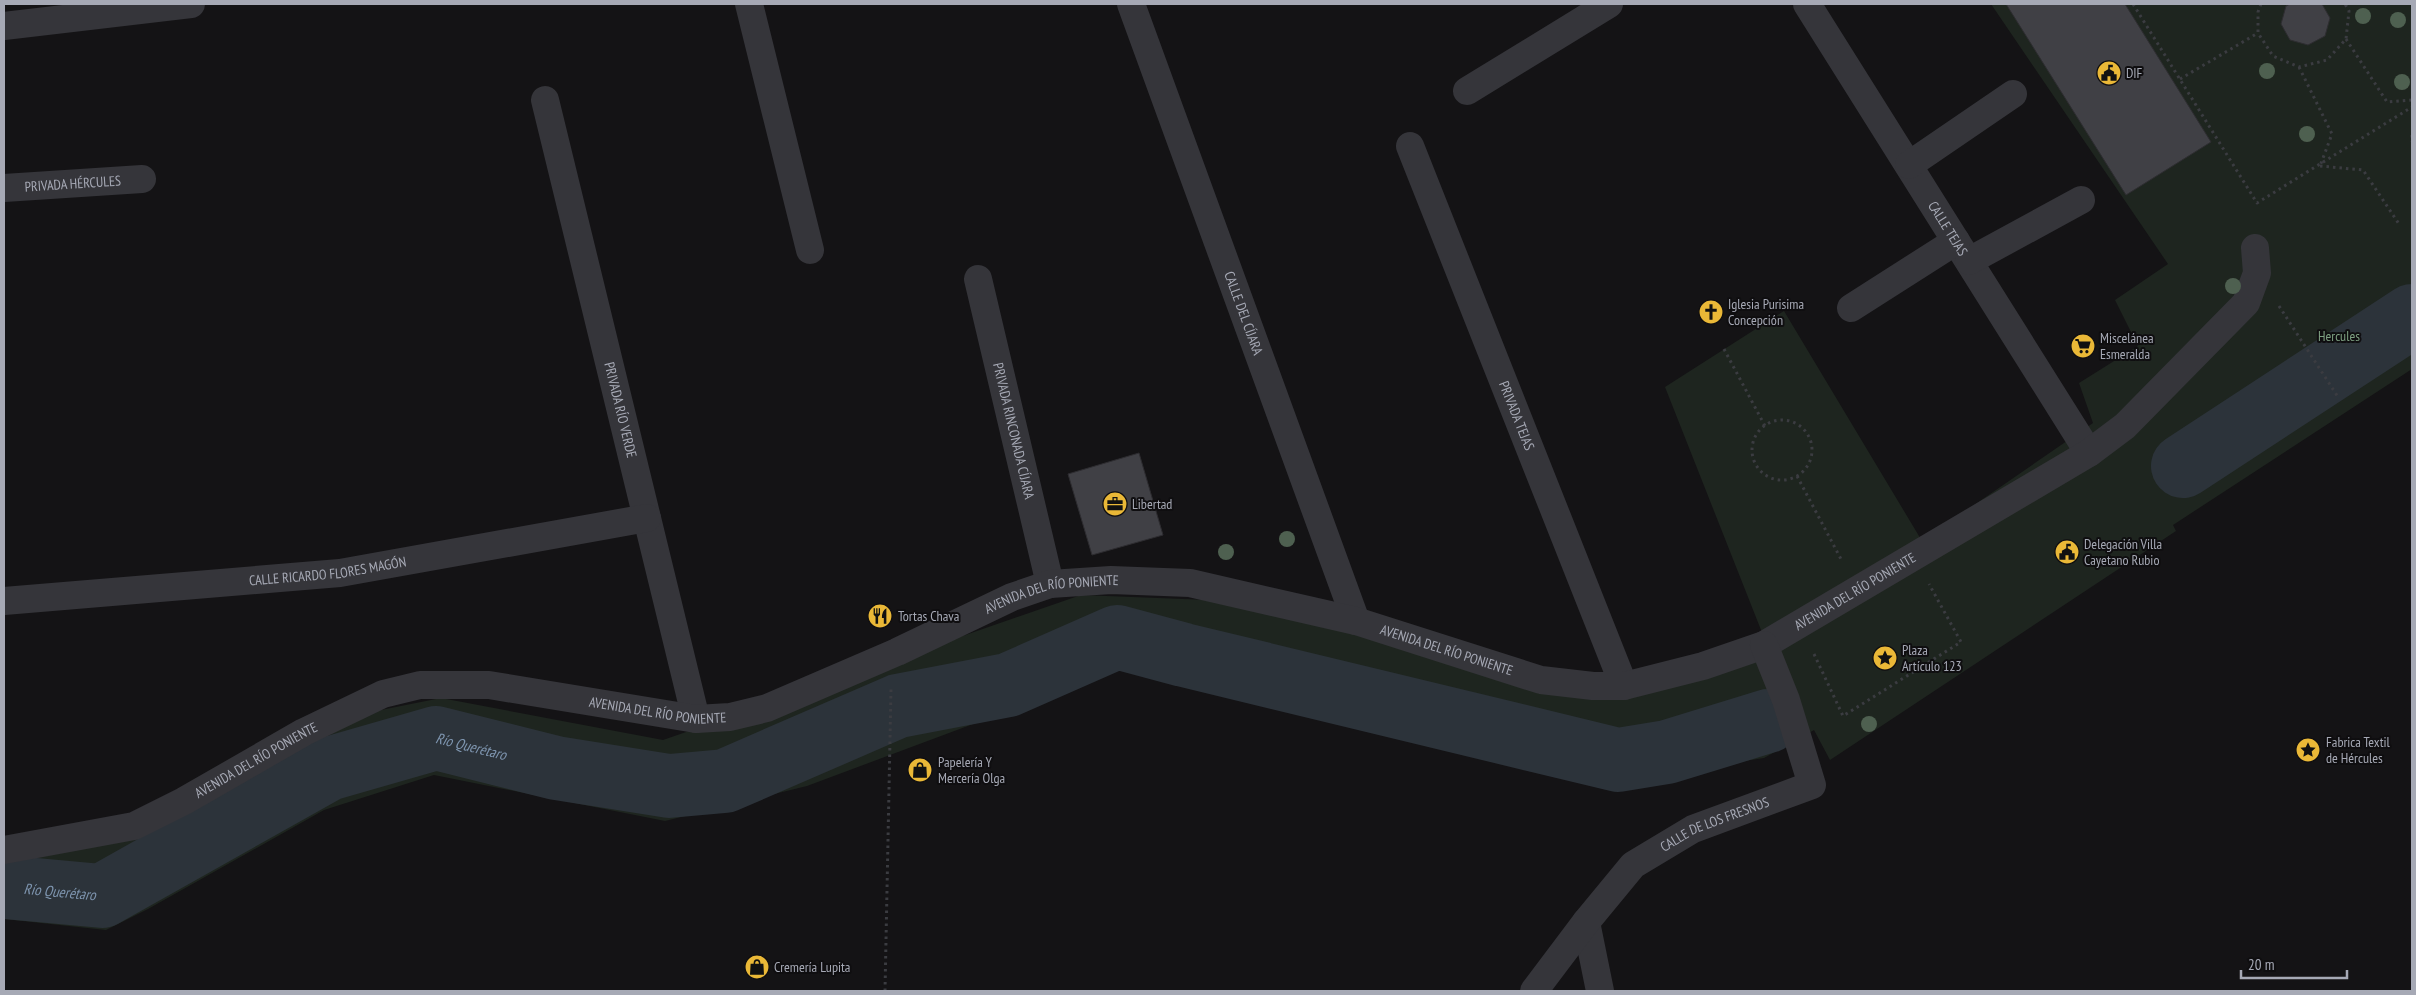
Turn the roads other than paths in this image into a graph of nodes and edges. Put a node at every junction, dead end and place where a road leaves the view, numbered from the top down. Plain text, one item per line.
1 (191, 4) edge
2 (749, 4) edge
3 (1131, 4) edge
4 (1609, 4) edge
5 (1808, 4) edge
6 (4, 26) edge
7 (1467, 91) dead end
8 (2012, 94) dead end
9 (545, 100) dead end
10 (1410, 146) dead end
11 (1908, 165) junction
12 (142, 179) dead end
13 (4, 188) edge
14 (2081, 200) dead end
15 (2255, 248) dead end
16 (810, 250) dead end
17 (1963, 251) junction
18 (978, 279) dead end
19 (1850, 308) dead end
20 (2090, 453) junction
21 (647, 518) junction
22 (1050, 584) junction
23 (4, 601) edge
24 (1356, 622) junction
25 (1764, 645) junction
26 (1624, 686) junction
27 (696, 719) junction
28 (4, 850) edge
29 (1586, 922) junction
30 (1534, 991) edge
31 (1600, 991) edge

1 - 6 street
2 - 16 street
3 - 24 street, CALLE DEL CÍJARA
4 - 7 street
5 - 11 street, CALLE TEJAS
8 - 11 street
9 - 21 street, PRIVADA RÍO VERDE
10 - 26 street, PRIVADA TEJAS
11 - 17 street, CALLE TEJAS
12 - 13 street, PRIVADA HÉRCULES
14 - 17 street
15 - 20 street, AVENIDA DEL RÍO PONIENTE
17 - 19 street
17 - 20 street, CALLE TEJAS
18 - 22 street, PRIVADA RINCONADA CÍJARA
20 - 25 street, AVENIDA DEL RÍO PONIENTE
21 - 23 street, CALLE RICARDO FLORES MAGÓN
21 - 27 street, PRIVADA RÍO VERDE
22 - 24 street, AVENIDA DEL RÍO PONIENTE
22 - 27 street, AVENIDA DEL RÍO PONIENTE
24 - 26 street, AVENIDA DEL RÍO PONIENTE
25 - 26 street, AVENIDA DEL RÍO PONIENTE
25 - 29 street, CALLE DE LOS FRESNOS
27 - 28 street, AVENIDA DEL RÍO PONIENTE
29 - 30 street, CALLE DE LOS FRESNOS
29 - 31 street

